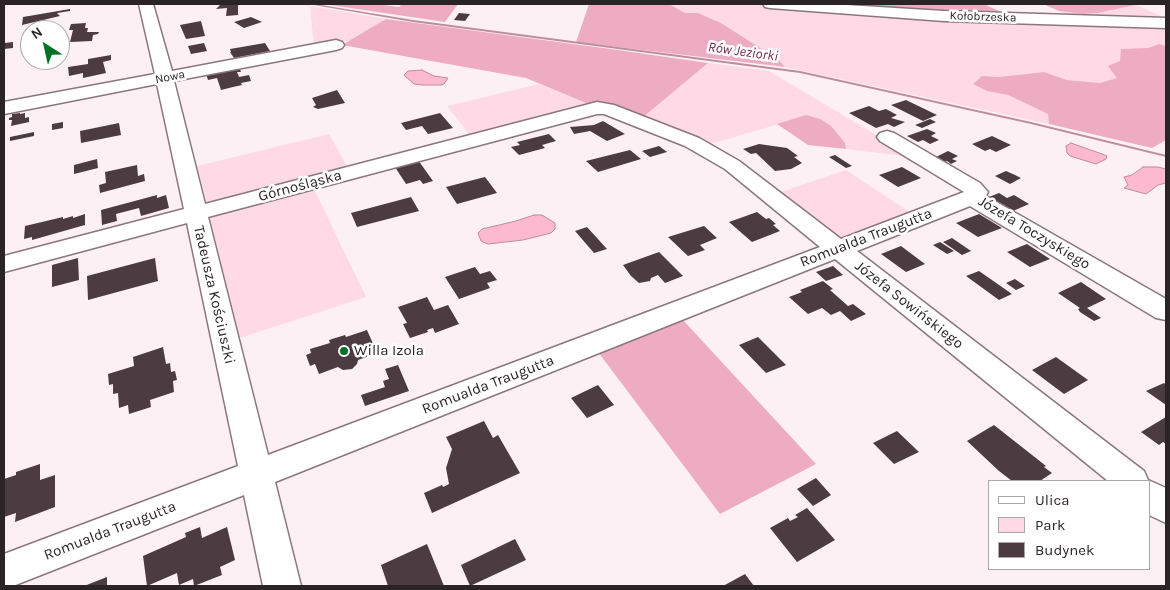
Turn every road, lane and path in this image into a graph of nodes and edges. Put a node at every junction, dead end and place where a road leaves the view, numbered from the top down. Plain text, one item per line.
1 (146, 4) edge
2 (770, 4) edge
3 (1166, 23) edge
4 (336, 45) dead end
5 (164, 78) junction
6 (4, 108) edge
7 (596, 108) joint
8 (887, 137) dead end
9 (972, 197) junction
10 (195, 214) junction
11 (838, 249) junction
12 (4, 264) edge
13 (1166, 312) edge
14 (256, 474) junction
15 (1131, 480) edge
16 (1150, 496) edge
17 (1166, 508) edge
18 (4, 572) edge
19 (282, 586) edge

1 - 5 street, Tadeusza Kościuszki
2 - 3 street, Kołobrzeska
4 - 5 street, Nowa
5 - 6 street, Nowa
5 - 10 street, Tadeusza Kościuszki
7 - 10 street, Górnośląska
7 - 11 street, Józefa Sowińskiego
8 - 9 street, Józefa Toczyskiego
9 - 11 street, Romualda Traugutta
9 - 13 street, Józefa Toczyskiego
10 - 12 street, Górnośląska
10 - 14 street, Tadeusza Kościuszki
11 - 14 street, Romualda Traugutta
11 - 15 street, Józefa Sowińskiego
14 - 18 street, Romualda Traugutta
14 - 19 street, Tadeusza Kościuszki
16 - 17 street

